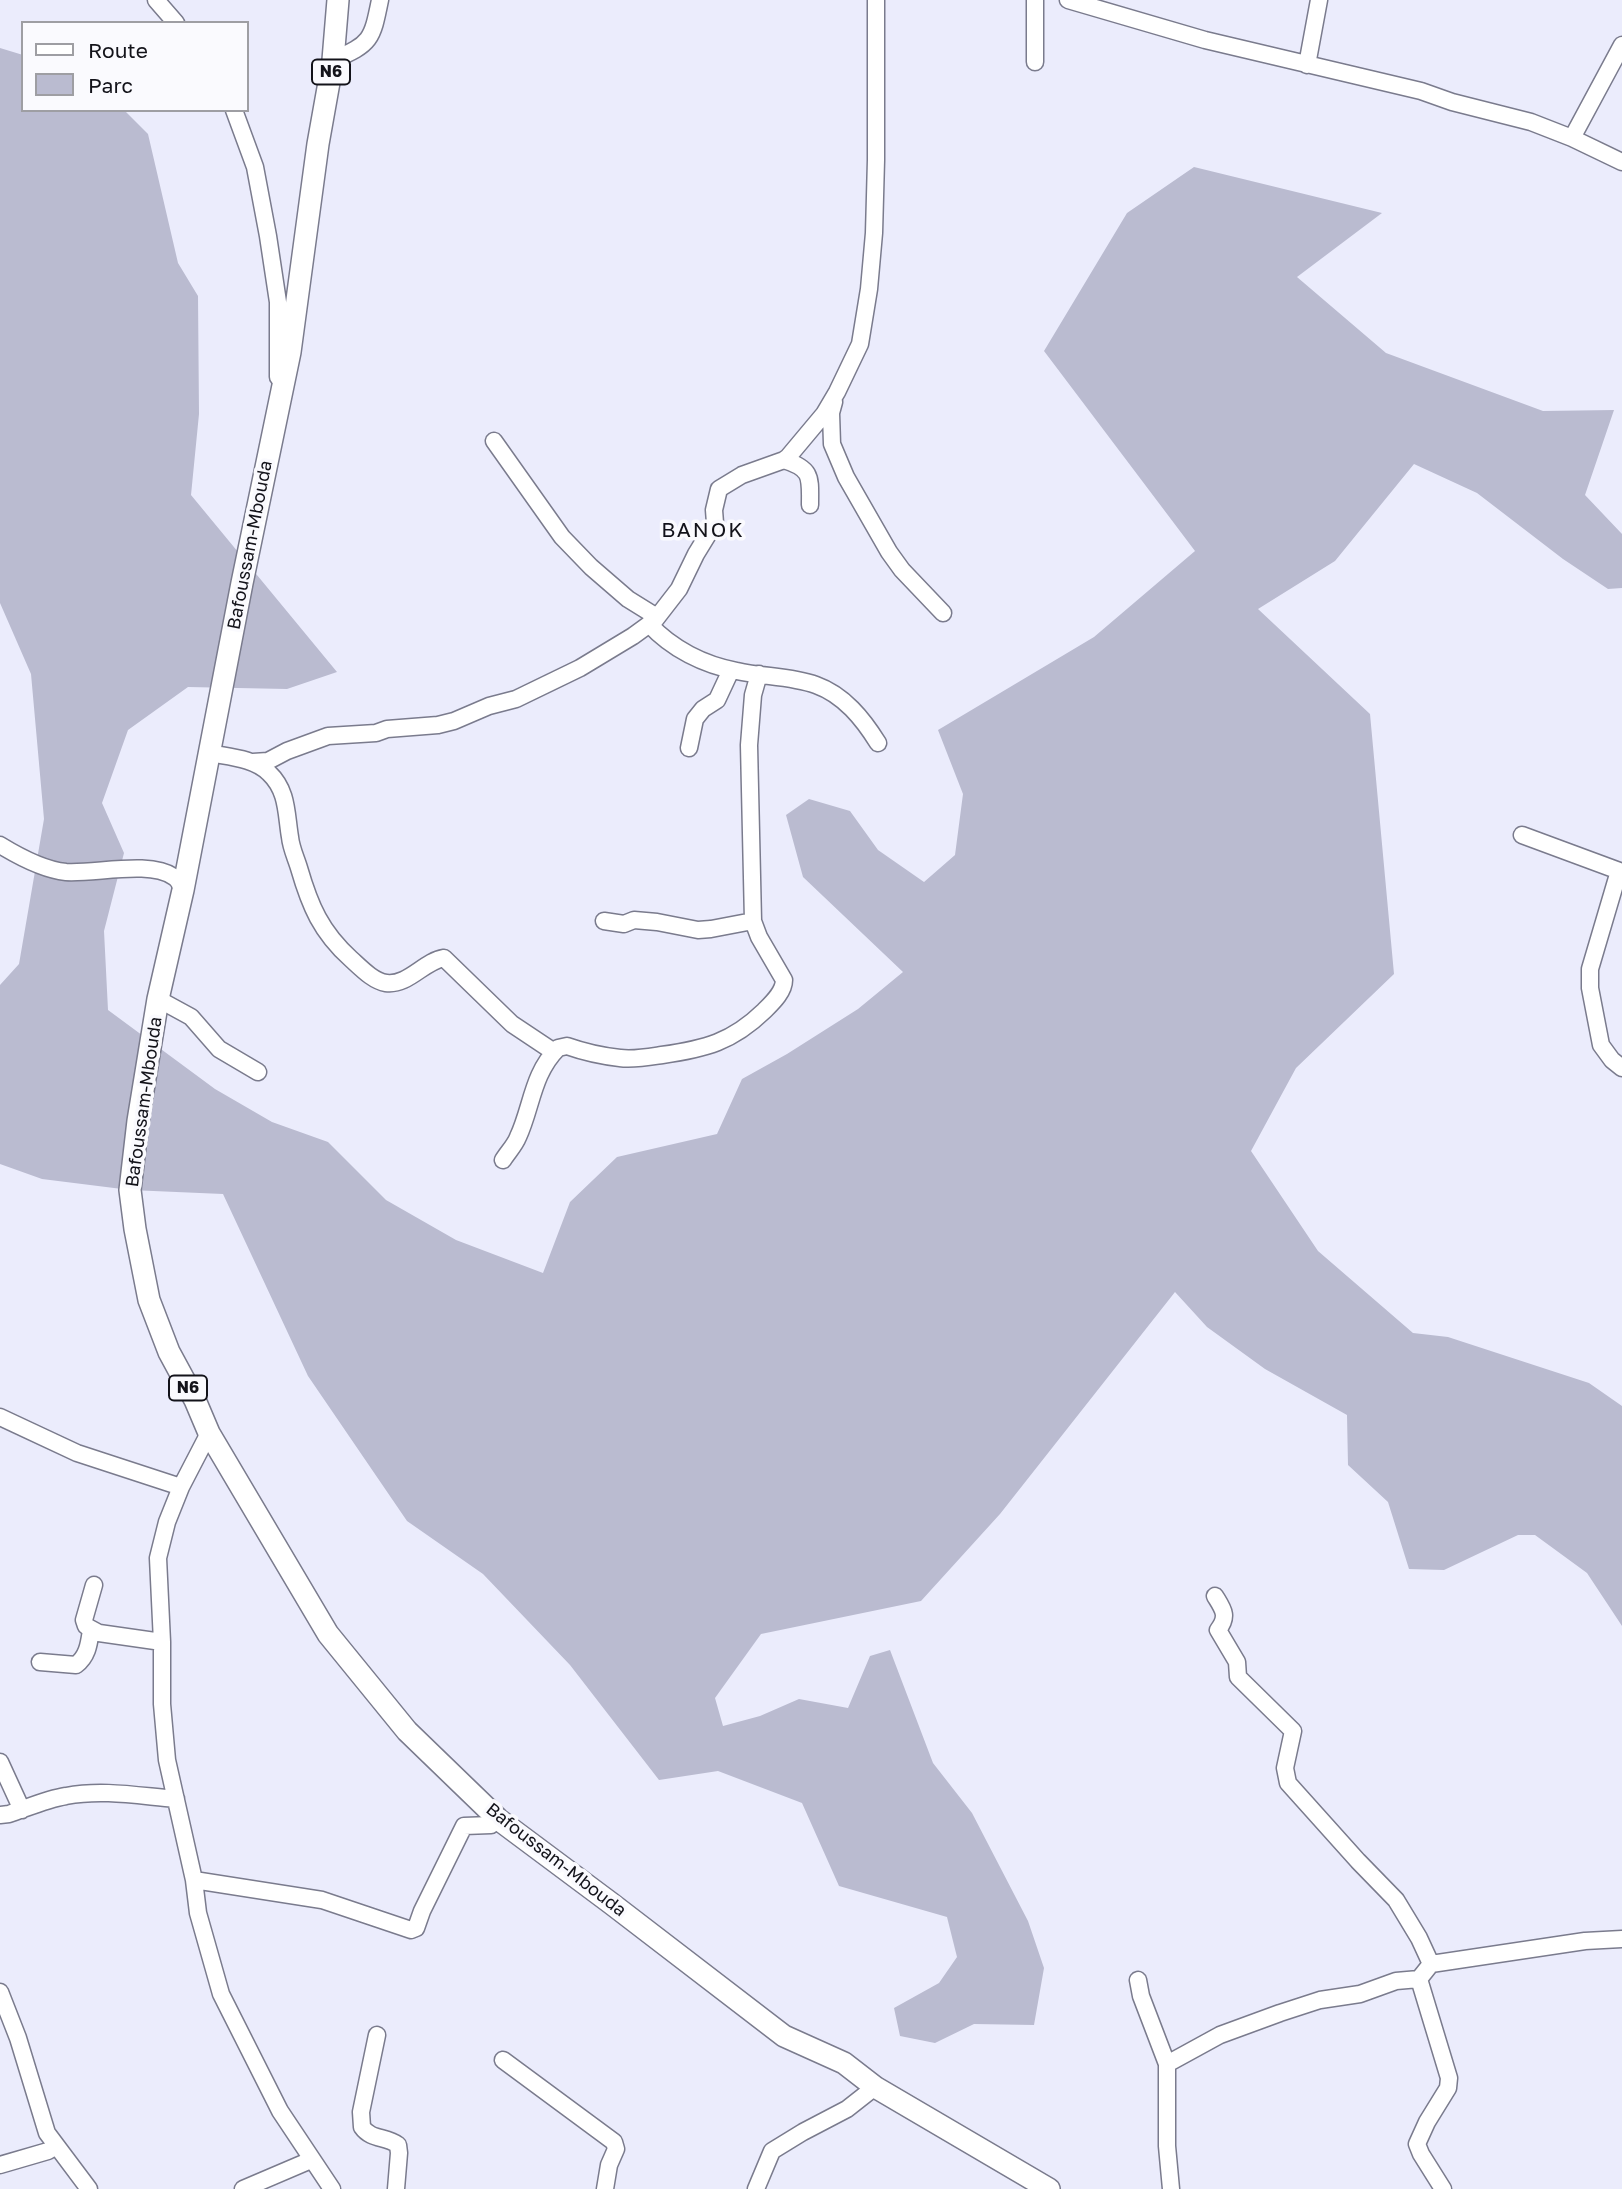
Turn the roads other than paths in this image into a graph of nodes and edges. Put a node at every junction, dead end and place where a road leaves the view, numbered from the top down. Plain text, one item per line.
1 (156, 0) edge
2 (380, 0) edge
3 (876, 0) edge
4 (1035, 0) edge
5 (1319, 0) edge
6 (338, 1) edge
7 (1073, 1) edge
8 (174, 21) edge
9 (1622, 45) edge
10 (333, 60) junction
11 (1035, 62) dead end
12 (1307, 65) junction
13 (235, 112) edge
14 (1573, 138) junction
15 (1622, 162) edge
16 (835, 396) junction
17 (278, 404) junction
18 (494, 441) dead end
19 (784, 460) junction
20 (810, 505) dead end
21 (943, 612) dead end
22 (653, 620) junction
23 (731, 670) junction
24 (759, 674) junction
25 (878, 743) dead end
26 (689, 748) dead end
27 (209, 753) junction
28 (253, 762) junction
29 (1522, 835) dead end
30 (0, 845) edge
31 (1620, 872) edge
32 (183, 890) junction
33 (604, 921) dead end
34 (753, 921) junction
35 (158, 999) junction
36 (554, 1052) junction
37 (1622, 1068) edge
38 (258, 1072) dead end
39 (503, 1160) dead end
40 (0, 1416) edge
41 (209, 1433) junction
42 (181, 1487) junction
43 (94, 1586) dead end
44 (1215, 1596) dead end
45 (91, 1630) junction
46 (162, 1642) junction
47 (40, 1662) dead end
48 (0, 1762) edge
49 (176, 1799) junction
50 (22, 1810) junction
51 (0, 1815) edge
52 (498, 1819) junction
53 (194, 1880) junction
54 (1622, 1938) edge
55 (1431, 1964) junction
56 (1419, 1979) junction
57 (1138, 1980) dead end
58 (0, 1993) edge
59 (3, 2010) edge
60 (377, 2035) dead end
61 (503, 2060) dead end
62 (1167, 2064) junction
63 (875, 2087) junction
64 (56, 2146) junction
65 (311, 2160) junction
66 (0, 2165) edge
67 (89, 2189) edge
68 (243, 2189) edge
69 (332, 2189) edge
70 (396, 2189) edge
71 (606, 2189) edge
72 (756, 2189) edge
73 (1049, 2189) edge
74 (1171, 2189) edge
75 (1443, 2189) edge

1 - 8 street
2 - 10 street
3 - 16 street
4 - 11 street
5 - 12 street
6 - 10 highway, Bafoussam-Mbouda / N6
7 - 12 street
9 - 14 street
10 - 17 highway, Bafoussam-Mbouda / N6
12 - 14 street
13 - 17 street
14 - 15 street
16 - 19 street
16 - 21 street
17 - 27 highway, Bafoussam-Mbouda / N6
18 - 22 street
19 - 20 street
19 - 22 street
22 - 23 street
22 - 28 street
23 - 24 street
23 - 26 street
24 - 25 street
24 - 34 street
27 - 28 street
27 - 32 highway, Bafoussam-Mbouda / N6
28 - 36 street
29 - 31 street
30 - 32 street
31 - 37 street
32 - 35 highway, Bafoussam-Mbouda / N6
33 - 34 street
34 - 36 street
35 - 38 street
35 - 41 highway, Bafoussam-Mbouda / N6
36 - 39 street
40 - 42 street
41 - 42 street
41 - 52 highway, Bafoussam-Mbouda / N6
42 - 46 street
43 - 45 street
44 - 55 street
45 - 46 street
45 - 47 street
46 - 49 street
48 - 50 street
49 - 50 street
49 - 53 street
50 - 51 street
52 - 53 street
52 - 63 highway, Bafoussam-Mbouda / N6
53 - 65 street
54 - 55 street
55 - 56 street
56 - 62 street
56 - 75 street
57 - 62 street
58 - 59 street
59 - 64 street
60 - 70 street
61 - 71 street
62 - 74 street
63 - 72 street
63 - 73 highway, Bafoussam-Mbouda / N6
64 - 66 street
64 - 67 street
65 - 68 street
65 - 69 street

